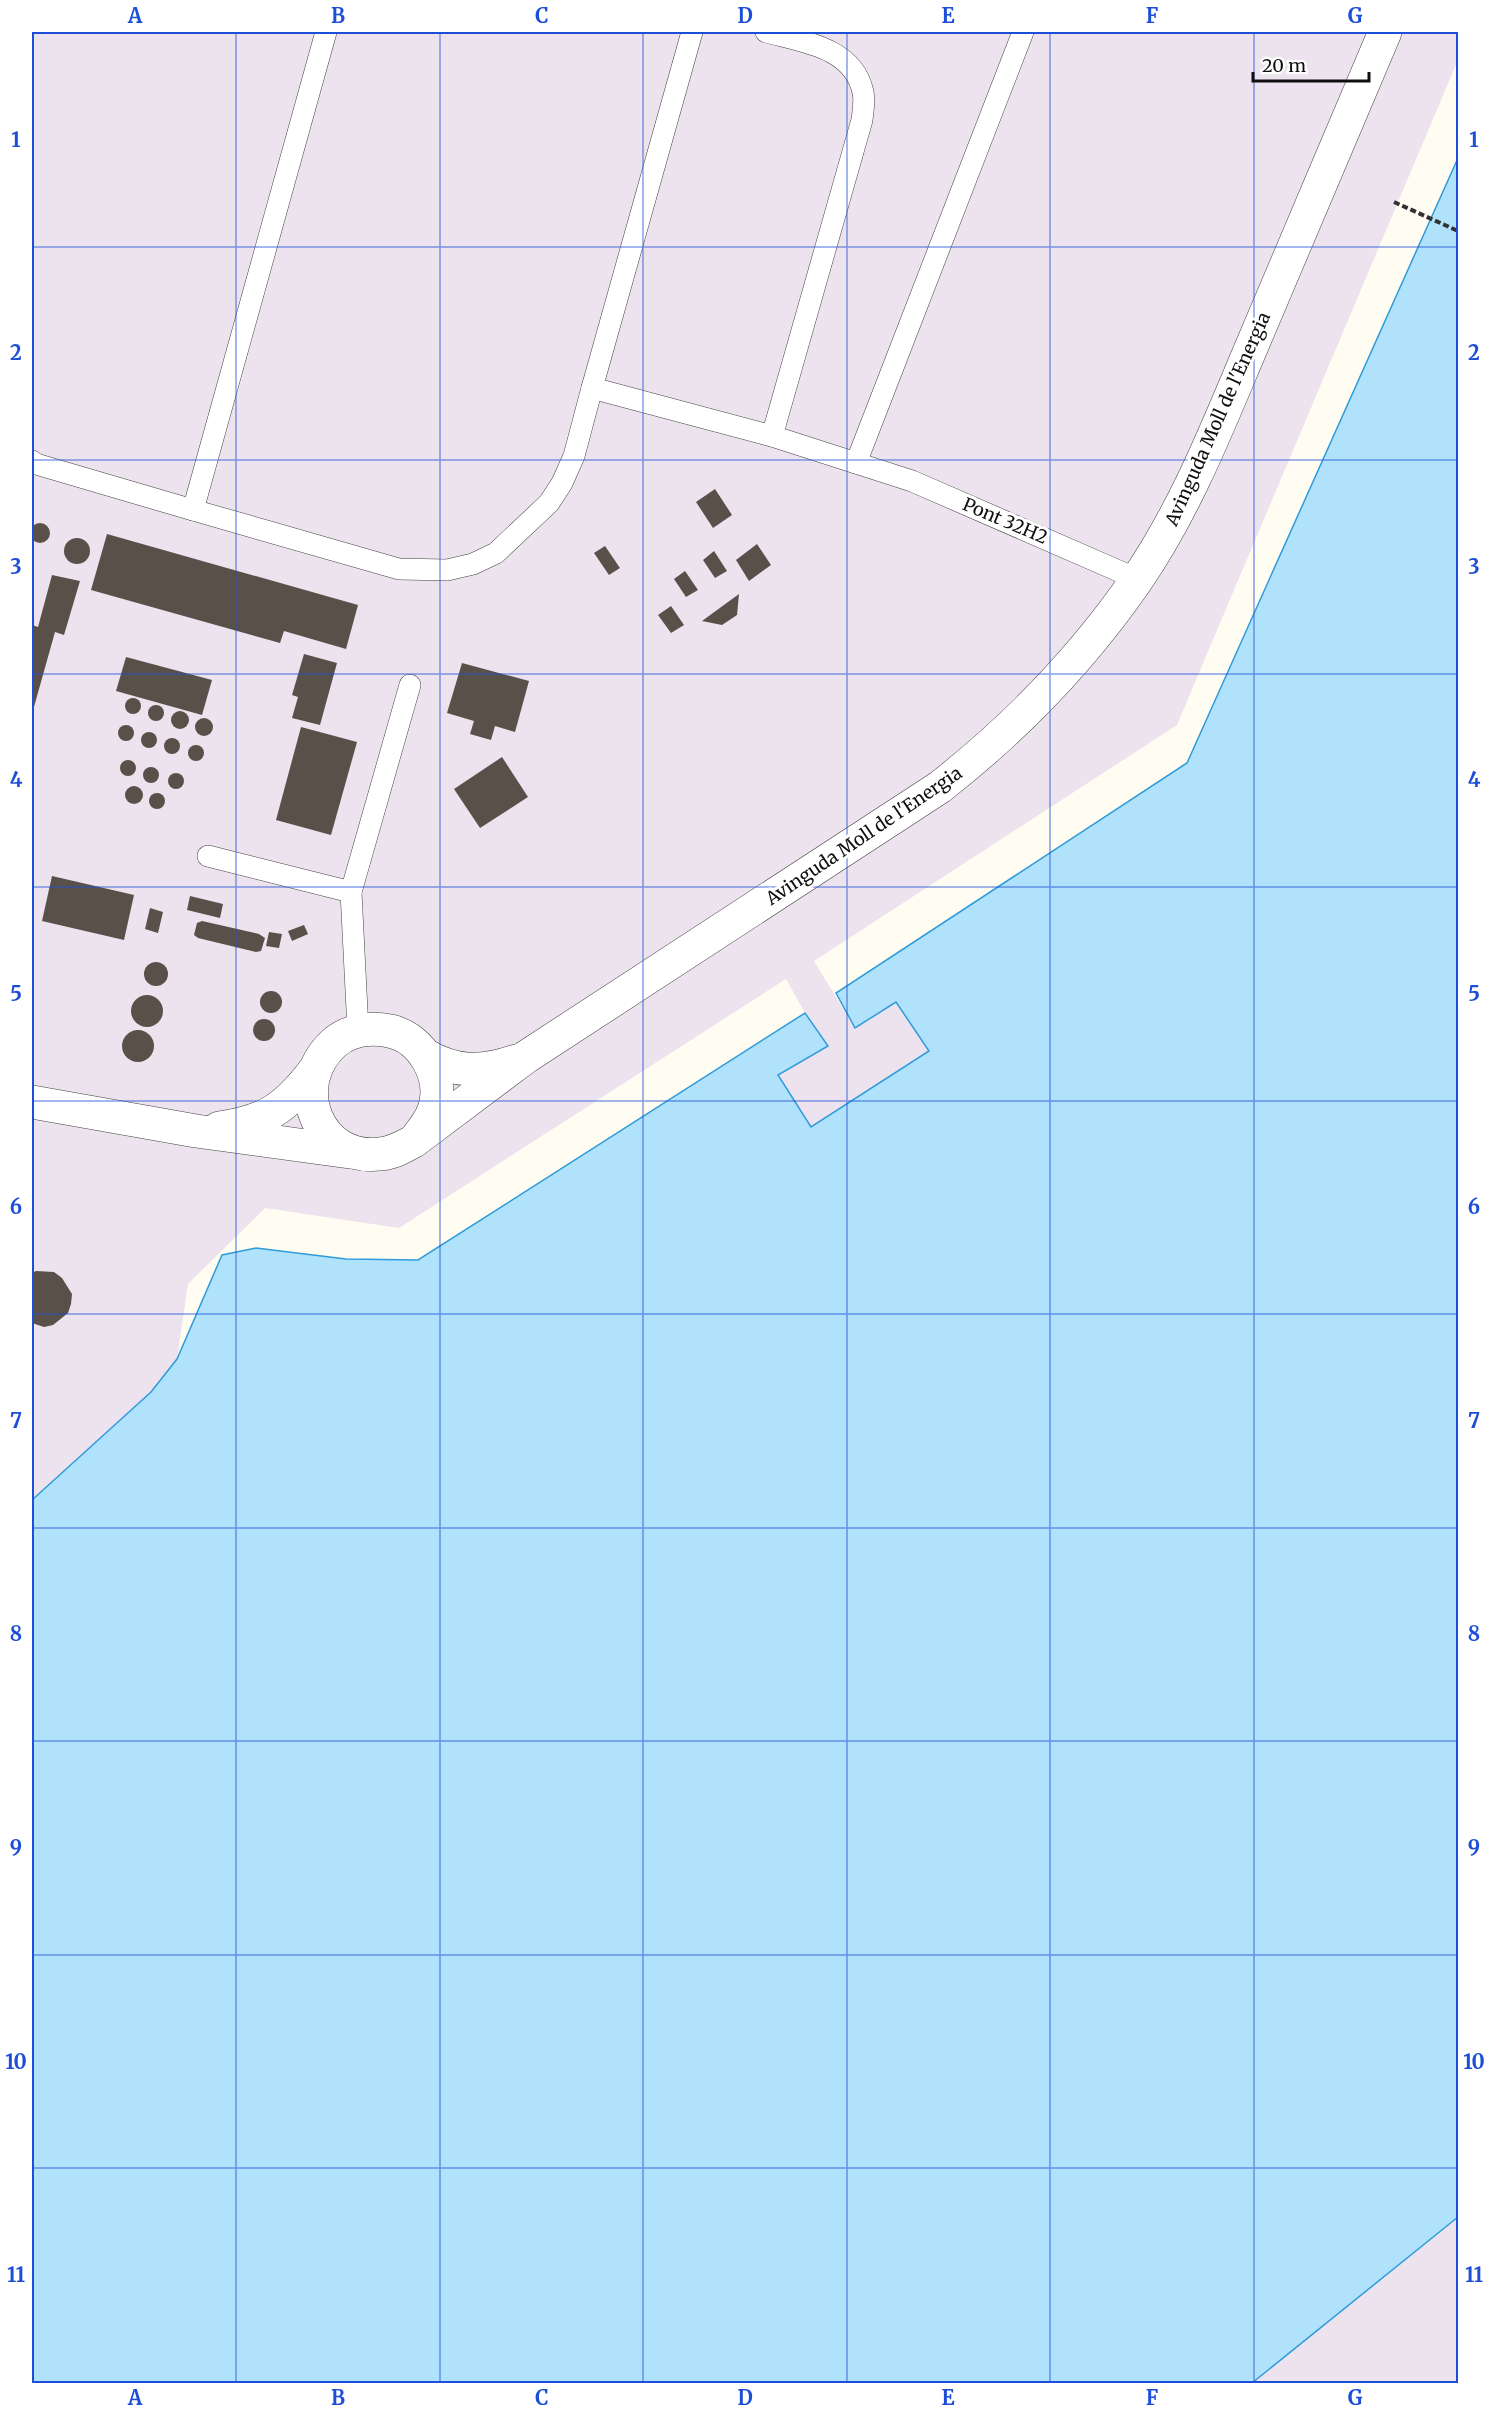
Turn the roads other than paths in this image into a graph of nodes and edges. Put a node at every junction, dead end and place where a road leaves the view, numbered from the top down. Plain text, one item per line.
1 (326, 32) edge
2 (692, 32) edge
3 (766, 32) edge
4 (1023, 32) edge
5 (1385, 32) edge
6 (592, 388) junction
7 (772, 436) junction
8 (32, 461) edge
9 (856, 463) junction
10 (193, 510) junction
11 (1137, 579) junction
12 (410, 685) dead end
13 (207, 856) dead end
14 (351, 892) junction
15 (358, 1030) junction
16 (425, 1054) junction
17 (526, 1058) junction
18 (314, 1071) junction
19 (32, 1102) edge
20 (196, 1131) junction
21 (414, 1140) junction
22 (360, 1153) junction

1 - 10 lane
2 - 6 lane
3 - 7 lane
4 - 9 lane
5 - 11 street, Avinguda Moll de l'Energia
6 - 7 lane, Pont 32H2
6 - 10 lane
7 - 9 lane, Pont 32H2
8 - 10 lane
9 - 11 lane, Pont 32H2
11 - 17 street, Avinguda Moll de l'Energia
12 - 14 lane
13 - 14 lane
14 - 15 lane
15 - 16 street, Avinguda Moll de l'Energia
15 - 18 street
16 - 17 street, Avinguda Moll de l'Energia
16 - 21 street, Avinguda Moll de l'Energia
17 - 21 street, Avinguda Moll de l'Energia
18 - 20 street
18 - 22 street, Avinguda Moll de l'Energia
19 - 20 street
20 - 22 street
21 - 22 street, Avinguda Moll de l'Energia

